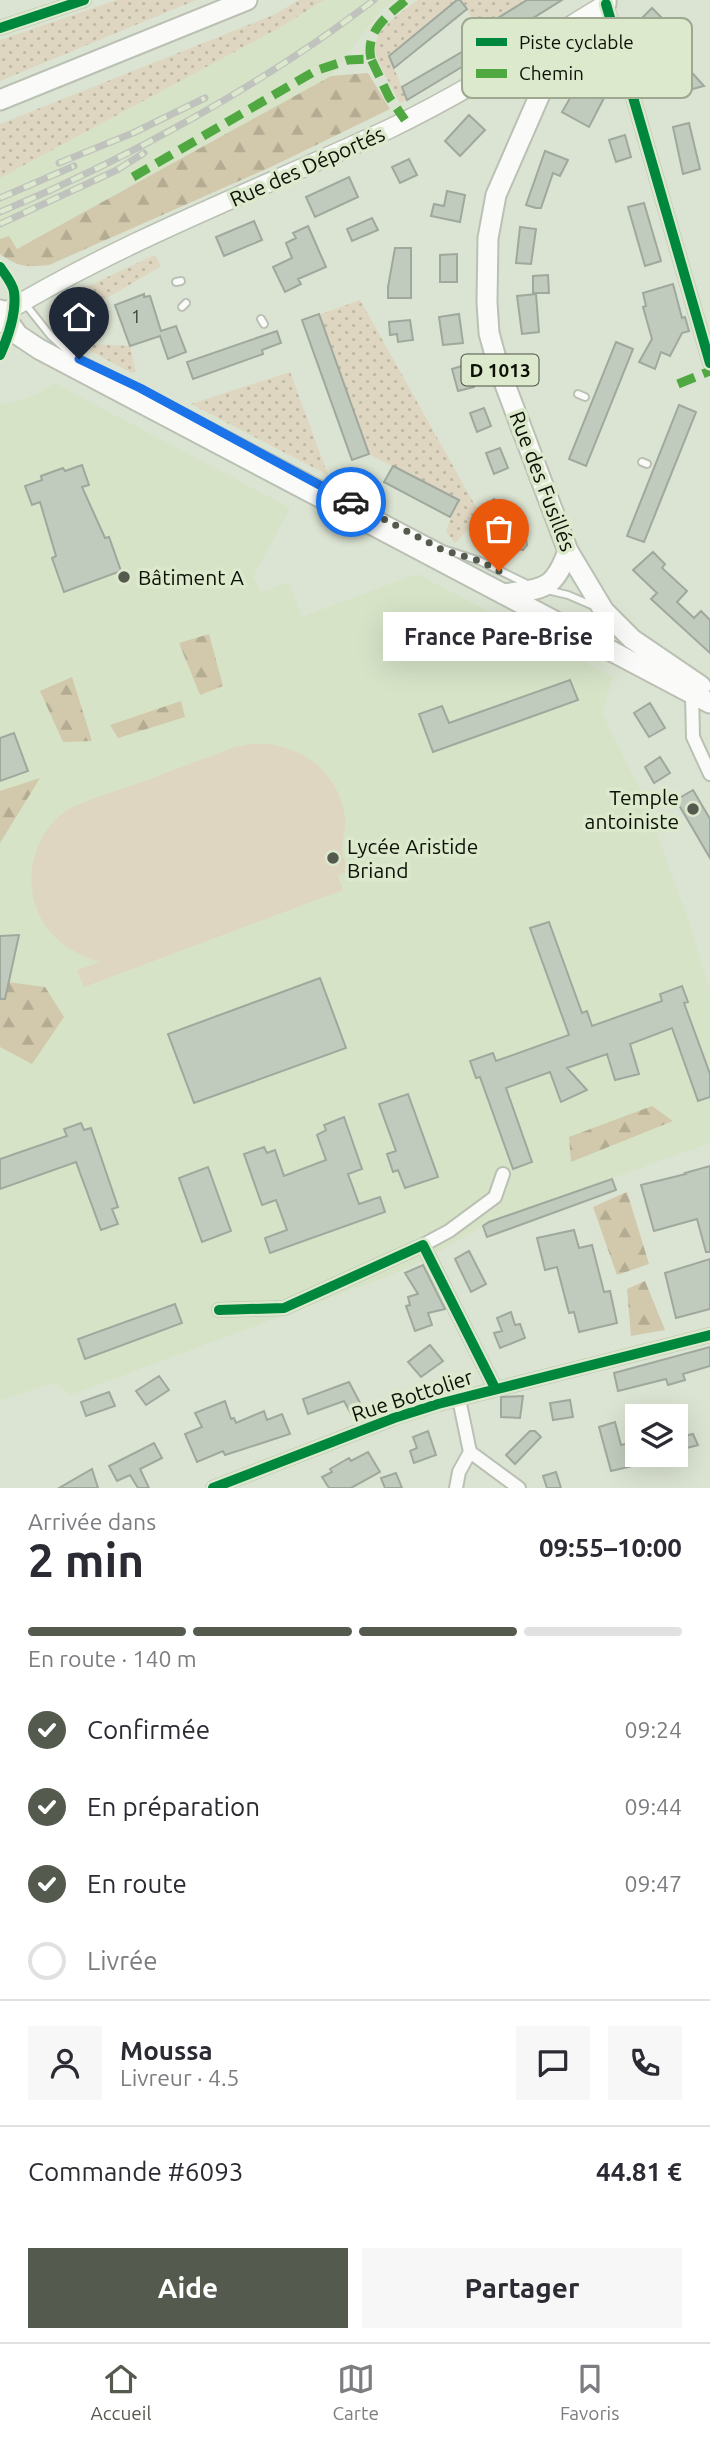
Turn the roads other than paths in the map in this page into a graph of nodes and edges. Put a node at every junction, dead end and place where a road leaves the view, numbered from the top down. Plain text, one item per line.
1 (84, 0) edge
2 (247, 0) edge
3 (608, 1) edge
4 (581, 18) edge
5 (594, 18) edge
6 (613, 18) edge
7 (0, 28) edge
8 (462, 88) edge
9 (538, 98) edge
10 (635, 98) edge
11 (0, 100) edge
12 (0, 267) edge
13 (102, 306) dead end
14 (93, 311) dead end
15 (9, 318) edge
16 (0, 355) edge
17 (710, 363) edge
18 (568, 551) junction
19 (540, 589) junction
20 (503, 594) junction
21 (604, 611) junction
22 (704, 696) edge
23 (710, 774) edge
24 (503, 1174) dead end
25 (422, 1245) junction
26 (219, 1310) dead end
27 (710, 1335) edge
28 (495, 1388) junction
29 (459, 1399) junction
30 (470, 1452) junction
31 (213, 1488) edge
32 (456, 1488) edge
33 (519, 1488) edge

1 - 7 street
2 - 11 main road
3 - 4 main road, Rue des Déportés
3 - 5 main road, Rue des Fusillés / D 1013
3 - 6 street
8 - 15 main road, Rue des Déportés
9 - 18 main road, Rue des Fusillés / D 1013
10 - 17 street
12 - 15 lane
13 - 14 lane
15 - 16 lane
15 - 19 lane
15 - 20 main road
18 - 19 main road
18 - 21 main road, Rue des Fusillés / D 1013
19 - 20 main road
19 - 21 lane
20 - 22 main road
21 - 22 main road, D 1013
22 - 23 street
24 - 25 street
25 - 26 street
25 - 28 street
27 - 28 street, Rue Bottolier
28 - 29 street, Rue Bottolier
29 - 30 street
29 - 31 street, Rue Bottolier
30 - 32 street
30 - 33 street

